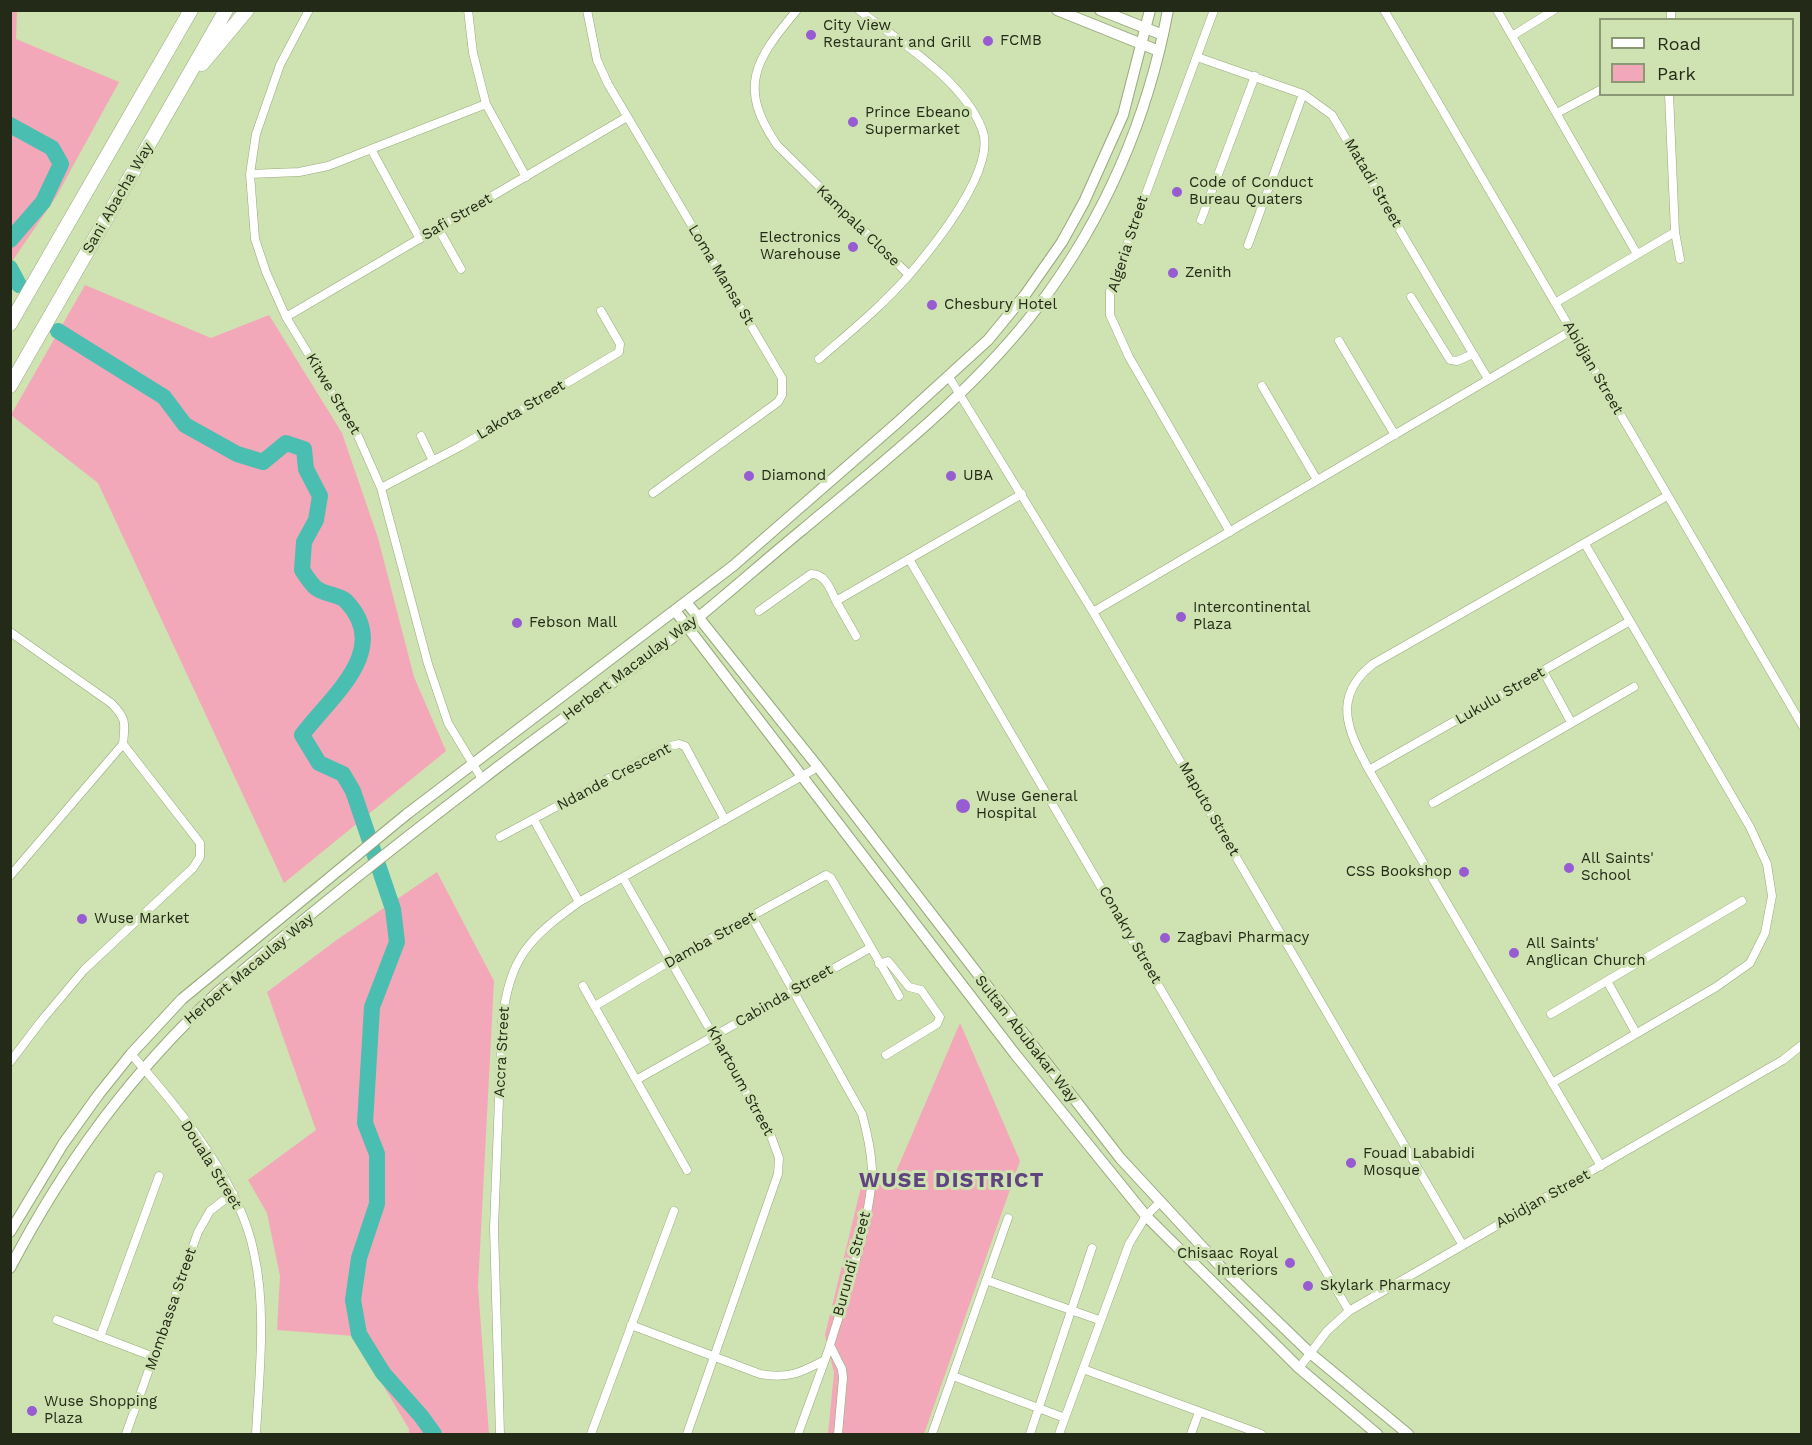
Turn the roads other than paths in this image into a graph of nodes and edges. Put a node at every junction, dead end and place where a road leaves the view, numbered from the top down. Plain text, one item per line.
1 (189, 10) edge
2 (226, 10) edge
3 (246, 10) edge
4 (309, 10) edge
5 (468, 10) edge
6 (587, 10) edge
7 (797, 10) edge
8 (859, 10) edge
9 (1057, 10) edge
10 (1100, 10) edge
11 (1150, 10) edge
12 (1168, 10) edge
13 (1214, 10) edge
14 (1384, 10) edge
15 (1497, 10) edge
16 (1554, 10) edge
17 (1146, 29) junction
18 (1164, 34) junction
19 (1512, 36) junction
20 (1143, 45) junction
21 (1159, 51) junction
22 (1197, 57) junction
23 (1255, 76) junction
24 (1599, 91) edge
25 (1303, 94) junction
26 (176, 96) junction
27 (1669, 96) edge
28 (486, 104) junction
29 (1557, 113) junction
30 (627, 117) junction
31 (372, 151) junction
32 (250, 174) junction
33 (526, 177) junction
34 (1201, 220) dead end
35 (438, 228) junction
36 (1675, 232) junction
37 (420, 239) junction
38 (1248, 245) dead end
39 (1637, 254) junction
40 (1680, 259) dead end
41 (461, 268) dead end
42 (909, 275) junction
43 (1411, 297) dead end
44 (1555, 303) junction
45 (601, 311) dead end
46 (286, 317) junction
47 (10, 324) edge
48 (1571, 331) junction
49 (1339, 341) dead end
50 (1473, 354) junction
51 (819, 359) dead end
52 (949, 377) junction
53 (1488, 380) junction
54 (10, 386) edge
55 (1262, 386) dead end
56 (960, 392) junction
57 (1395, 435) junction
58 (421, 436) dead end
59 (433, 461) junction
60 (1317, 480) junction
61 (381, 488) junction
62 (653, 493) dead end
63 (1022, 494) junction
64 (1667, 496) junction
65 (1230, 532) junction
66 (1585, 544) junction
67 (909, 559) junction
68 (836, 601) junction
69 (687, 603) junction
70 (759, 611) dead end
71 (675, 612) junction
72 (1093, 612) junction
73 (699, 616) junction
74 (1630, 621) junction
75 (686, 626) junction
76 (10, 632) edge
77 (856, 636) dead end
78 (1543, 671) junction
79 (1634, 687) dead end
80 (1571, 722) junction
81 (1802, 725) edge
82 (123, 744) junction
83 (471, 763) junction
84 (818, 767) junction
85 (1369, 770) junction
86 (803, 776) junction
87 (482, 779) junction
88 (1433, 802) dead end
89 (534, 820) junction
90 (725, 820) junction
91 (500, 837) dead end
92 (10, 876) edge
93 (623, 878) junction
94 (1742, 901) dead end
95 (579, 902) junction
96 (752, 917) junction
97 (870, 948) junction
98 (672, 960) junction
99 (879, 964) junction
100 (1607, 981) junction
101 (583, 986) dead end
102 (793, 991) junction
103 (899, 996) dead end
104 (595, 1006) junction
105 (1551, 1014) dead end
106 (1636, 1034) junction
107 (715, 1036) junction
108 (1802, 1045) edge
109 (131, 1054) junction
110 (886, 1055) dead end
111 (10, 1062) edge
112 (142, 1067) junction
113 (636, 1080) junction
114 (1552, 1083) junction
115 (1601, 1166) junction
116 (687, 1170) dead end
117 (159, 1176) dead end
118 (233, 1193) junction
119 (1159, 1203) junction
120 (674, 1211) dead end
121 (1146, 1216) junction
122 (1008, 1218) dead end
123 (10, 1232) edge
124 (1462, 1244) junction
125 (1092, 1248) dead end
126 (12, 1263) edge
127 (986, 1280) junction
128 (1073, 1311) junction
129 (1349, 1311) junction
130 (57, 1320) dead end
131 (1100, 1320) junction
132 (632, 1325) junction
133 (100, 1336) junction
134 (830, 1345) junction
135 (1310, 1353) junction
136 (154, 1357) junction
137 (715, 1357) junction
138 (825, 1360) junction
139 (1299, 1368) junction
140 (1083, 1369) junction
141 (953, 1376) junction
142 (1039, 1408) junction
143 (1199, 1412) junction
144 (1065, 1418) junction
145 (126, 1434) edge
146 (256, 1434) edge
147 (500, 1434) edge
148 (591, 1434) edge
149 (687, 1434) edge
150 (798, 1434) edge
151 (838, 1434) edge
152 (932, 1434) edge
153 (1030, 1434) edge
154 (1059, 1434) edge
155 (1191, 1434) edge
156 (1262, 1434) edge
157 (1377, 1434) edge
158 (1408, 1434) edge

1 - 47 highway, Sani Abacha Way
2 - 26 highway, Sani Abacha Way
3 - 26 highway
4 - 32 street, Kitwe Street
5 - 28 street
6 - 30 street, Loma Mansa St
7 - 42 street, Kampala Close
8 - 42 street, Kampala Close
9 - 20 main road
10 - 17 main road
11 - 17 main road, Herbert Macaulay Way
12 - 18 main road, Herbert Macaulay Way
13 - 22 street, Algeria Street
14 - 44 street, Abidjan Street
15 - 19 street
16 - 19 street
17 - 18 main road
17 - 20 main road, Herbert Macaulay Way
18 - 21 main road, Herbert Macaulay Way
19 - 29 street
20 - 21 main road
20 - 52 main road, Herbert Macaulay Way
21 - 56 main road, Herbert Macaulay Way
22 - 23 street, Matadi Street
22 - 65 street, Algeria Street
23 - 25 street, Matadi Street
23 - 34 street
24 - 29 street
25 - 38 street
25 - 50 street, Matadi Street
26 - 54 highway, Sani Abacha Way
27 - 36 street
28 - 31 street
28 - 33 street
29 - 39 street
30 - 33 street, Safi Street
30 - 62 street, Loma Mansa St
31 - 32 street
31 - 37 street
32 - 46 street, Kitwe Street
33 - 35 street, Safi Street
35 - 37 street, Safi Street
35 - 41 street
36 - 39 street
36 - 40 street
37 - 46 street, Safi Street
39 - 44 street
42 - 51 street
43 - 50 street
44 - 48 street, Abidjan Street
45 - 59 street, Lakota Street
46 - 61 street, Kitwe Street
48 - 53 street
48 - 64 street, Abidjan Street
49 - 57 street
50 - 53 street, Matadi Street
52 - 56 street, Maputo Street
52 - 69 main road, Herbert Macaulay Way
53 - 57 street
55 - 60 street
56 - 63 street, Maputo Street
56 - 73 main road, Herbert Macaulay Way
57 - 60 street
58 - 59 street
59 - 61 street, Lakota Street
60 - 65 street
61 - 83 street, Kitwe Street
63 - 67 street
63 - 72 street, Maputo Street
64 - 66 street
64 - 81 street, Abidjan Street
65 - 72 street
66 - 74 street
66 - 85 street
67 - 68 street
67 - 129 street, Conakry Street
68 - 70 street
68 - 77 street
69 - 71 main road, Herbert Macaulay Way
69 - 73 main road, Sultan Abubakar Way
71 - 75 main road, Sultan Abubakar Way
71 - 83 main road, Herbert Macaulay Way
72 - 124 street, Maputo Street
73 - 75 main road, Herbert Macaulay Way
73 - 84 main road, Sultan Abubakar Way
74 - 78 street, Lukulu Street
74 - 106 street
75 - 86 main road, Sultan Abubakar Way
75 - 87 main road, Herbert Macaulay Way
76 - 82 street
78 - 80 street
78 - 85 street, Lukulu Street
79 - 80 street
80 - 88 street
82 - 92 street
82 - 111 street
83 - 87 street, Kitwe Street
83 - 109 main road, Herbert Macaulay Way
84 - 86 street, Accra Street
84 - 119 main road, Sultan Abubakar Way
85 - 114 street
86 - 90 street, Accra Street
86 - 121 main road, Sultan Abubakar Way
87 - 112 main road, Herbert Macaulay Way
89 - 90 street, Ndande Crescent
89 - 91 street, Ndande Crescent
89 - 95 street
90 - 93 street, Accra Street
93 - 95 street, Accra Street
93 - 98 street, Khartoum Street
94 - 100 street
95 - 147 street, Accra Street
96 - 97 street, Damba Street
96 - 98 street, Damba Street
96 - 102 street, Burundi Street
97 - 99 street
97 - 102 street, Cabinda Street
98 - 104 street, Damba Street
98 - 107 street, Khartoum Street
99 - 103 street
99 - 110 street
100 - 105 street
100 - 106 street
101 - 104 street
102 - 107 street, Cabinda Street
102 - 134 street, Burundi Street
104 - 113 street
106 - 114 street
107 - 113 street, Cabinda Street
107 - 137 street, Khartoum Street
108 - 115 street, Abidjan Street
109 - 112 street, Douala Street
109 - 123 main road, Herbert Macaulay Way
112 - 118 street, Douala Street
112 - 126 main road, Herbert Macaulay Way
113 - 116 street
114 - 115 street
115 - 124 street, Abidjan Street
117 - 133 street
118 - 136 street, Mombassa Street
118 - 146 street, Douala Street
119 - 121 street
119 - 135 main road, Sultan Abubakar Way
120 - 132 street
121 - 131 street
121 - 139 main road, Sultan Abubakar Way
122 - 127 street
124 - 129 street, Abidjan Street
125 - 128 street
127 - 128 street
127 - 141 street
128 - 131 street
128 - 142 street
129 - 135 street, Abidjan Street
130 - 133 street
131 - 140 street
132 - 137 street
132 - 148 street
133 - 136 street
134 - 138 street, Burundi Street
134 - 151 street
135 - 139 street, Abidjan Street
135 - 158 main road, Sultan Abubakar Way
136 - 145 street, Mombassa Street
137 - 138 street
137 - 149 street, Khartoum Street
138 - 150 street, Burundi Street
139 - 157 main road, Sultan Abubakar Way
140 - 143 street
140 - 144 street
141 - 142 street
141 - 152 street
142 - 144 street
142 - 153 street
143 - 155 street
143 - 156 street
144 - 154 street

